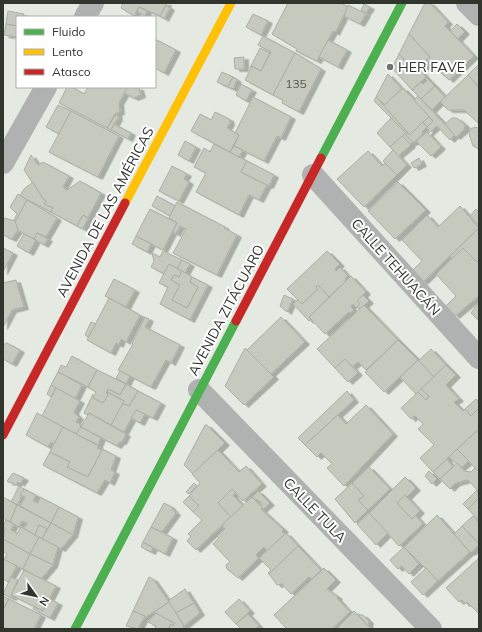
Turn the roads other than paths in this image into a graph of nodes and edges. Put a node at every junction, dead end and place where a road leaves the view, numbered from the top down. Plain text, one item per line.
1 (93, 3) edge
2 (231, 3) edge
3 (402, 3) edge
4 (467, 3) edge
5 (479, 15) edge
6 (86, 16) edge
7 (45, 88) edge
8 (3, 164) edge
9 (313, 175) junction
10 (479, 358) edge
11 (199, 390) junction
12 (3, 435) edge
13 (75, 629) edge
14 (431, 629) edge

1 - 6 street
2 - 12 street, AVENIDA DE LAS AMÉRICAS
3 - 9 street, AVENIDA ZITÁCUARO
4 - 5 street
7 - 8 street
9 - 10 street, CALLE TEHUACÁN
9 - 11 street, AVENIDA ZITÁCUARO
11 - 13 street, AVENIDA ZITÁCUARO
11 - 14 street, CALLE TULA

